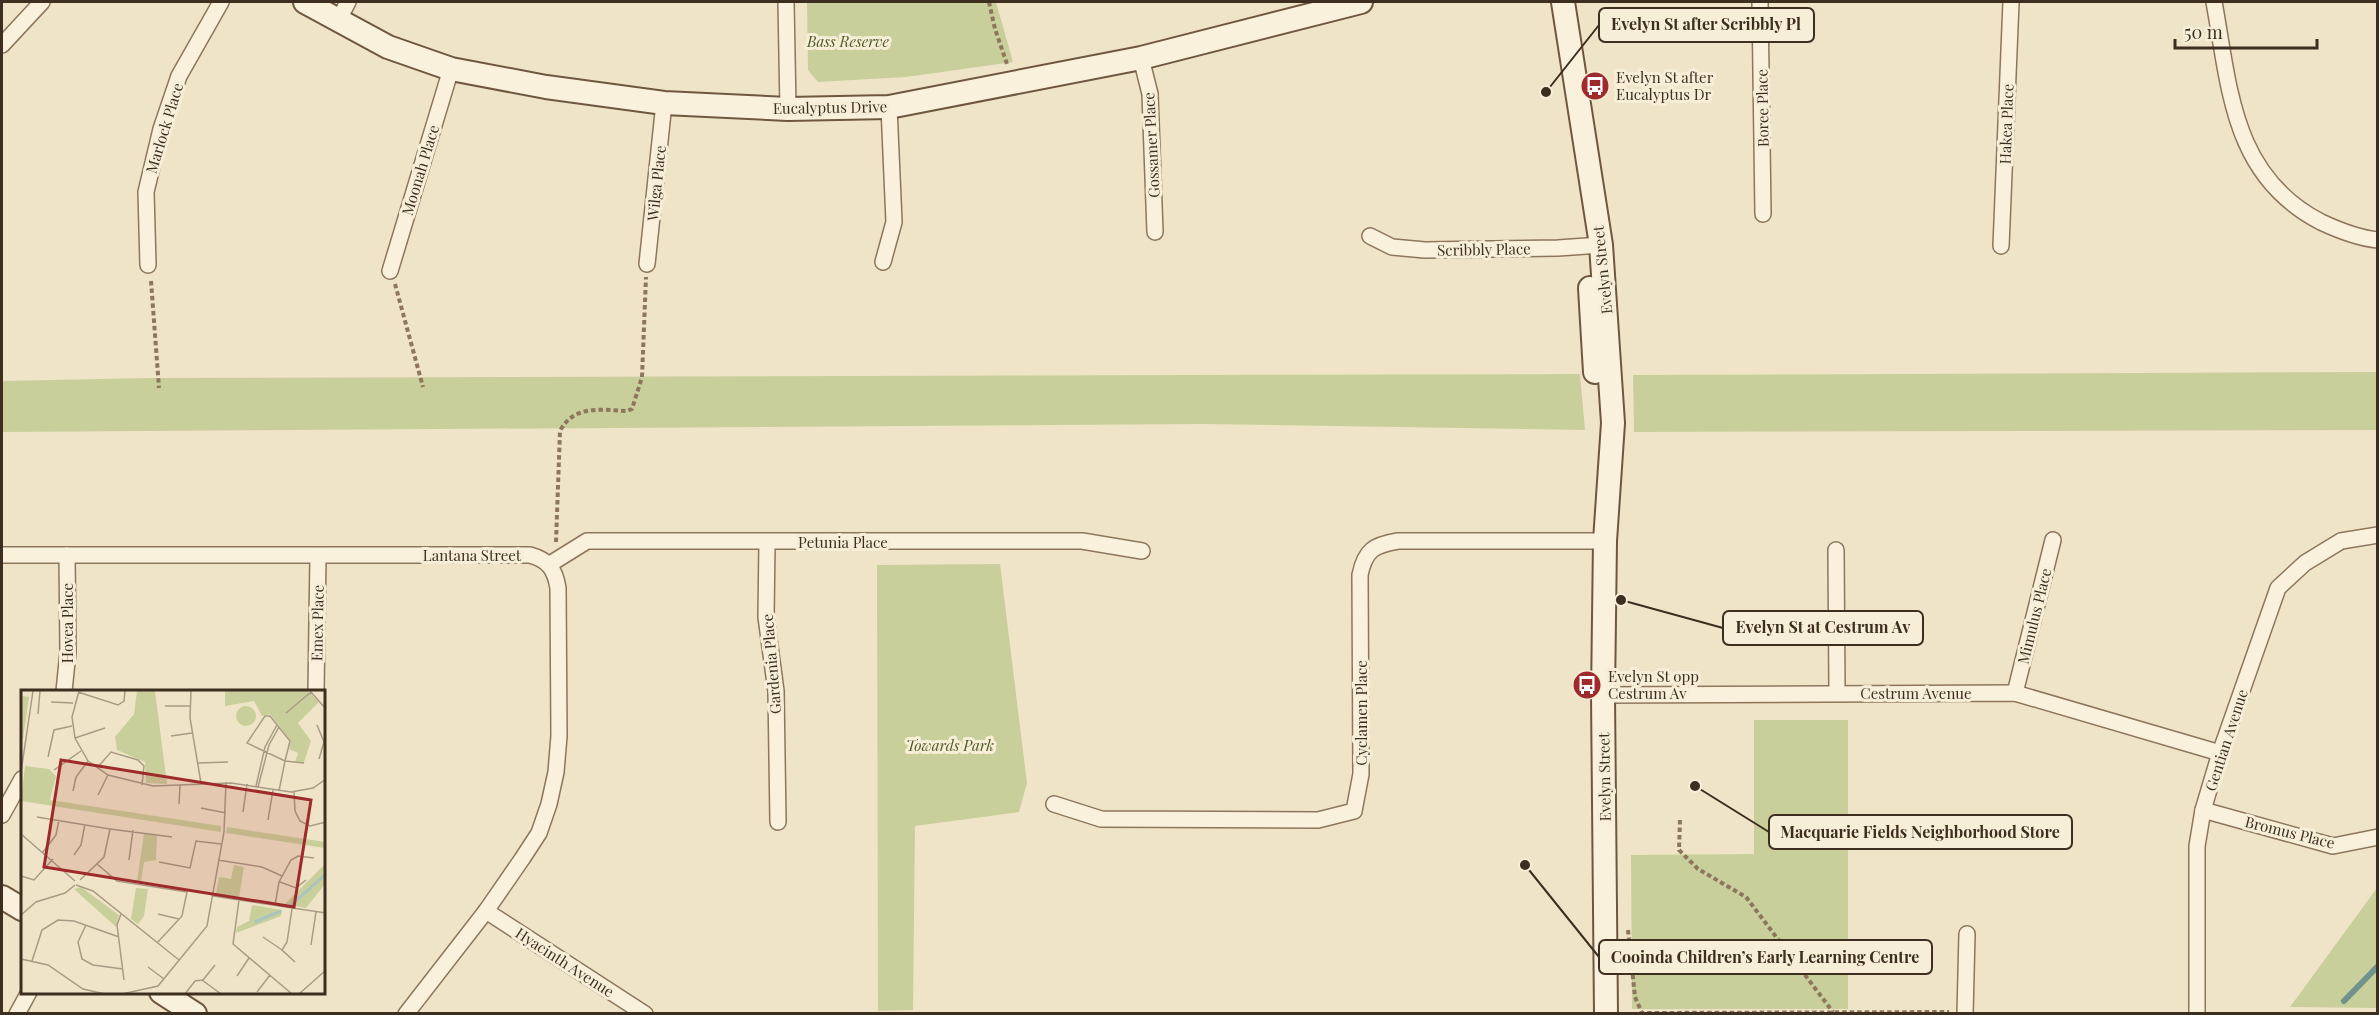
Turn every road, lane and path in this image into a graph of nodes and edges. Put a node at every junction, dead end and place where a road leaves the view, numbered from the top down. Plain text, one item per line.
1 (42, 2) edge
2 (221, 2) edge
3 (305, 2) edge
4 (786, 2) edge
5 (989, 2) edge
6 (1361, 2) edge
7 (1551, 2) edge
8 (1563, 2) edge
9 (1760, 2) edge
10 (2011, 2) edge
11 (2214, 2) edge
12 (1330, 5) edge
13 (343, 10) edge
14 (2, 45) edge
15 (1141, 58) junction
16 (1008, 67) dead end
17 (451, 69) junction
18 (664, 103) junction
19 (889, 107) junction
20 (788, 109) junction
21 (1763, 214) dead end
22 (1155, 232) dead end
23 (1370, 236) dead end
24 (2378, 240) edge
25 (1594, 246) junction
26 (2001, 246) dead end
27 (883, 262) dead end
28 (647, 264) joint
29 (148, 265) joint
30 (390, 271) joint
31 (423, 387) dead end
32 (159, 388) dead end
33 (2378, 535) edge
34 (2053, 540) dead end
35 (1605, 541) junction
36 (767, 542) junction
37 (1836, 550) dead end
38 (1142, 551) dead end
39 (2, 555) edge
40 (67, 555) junction
41 (318, 556) junction
42 (554, 561) junction
43 (64, 690) edge
44 (316, 690) edge
45 (1837, 693) junction
46 (2015, 693) junction
47 (1603, 695) junction
48 (2220, 753) junction
49 (21, 781) edge
50 (1054, 804) dead end
51 (2203, 810) junction
52 (2, 814) edge
53 (1680, 820) dead end
54 (777, 822) dead end
55 (2378, 837) edge
56 (2, 897) edge
57 (21, 908) edge
58 (486, 911) junction
59 (1626, 921) dead end
60 (1967, 934) dead end
61 (28, 994) edge
62 (163, 994) edge
63 (1833, 1013) edge
64 (1965, 1013) edge
65 (17, 1014) edge
66 (195, 1014) edge
67 (406, 1014) edge
68 (645, 1014) edge
69 (1606, 1014) edge
70 (2197, 1014) edge

1 - 14 street
2 - 29 street, Marlock Place
3 - 13 street, Eucalyptus Drive
4 - 20 street
5 - 16 path
6 - 12 street, Eucalyptus Drive
7 - 25 street, Evelyn Street
8 - 25 street, Evelyn Street
9 - 21 street, Boree Place
10 - 26 street, Hakea Place
11 - 24 street
12 - 15 street, Eucalyptus Drive
13 - 17 street, Eucalyptus Drive
15 - 19 street, Eucalyptus Drive
15 - 22 street, Gossamer Place
17 - 18 street, Eucalyptus Drive
17 - 30 street, Moonah Place
18 - 20 street, Eucalyptus Drive
18 - 28 street, Wilga Place
19 - 20 street, Eucalyptus Drive
19 - 27 street
23 - 25 street, Scribbly Place
25 - 35 street, Evelyn Street
28 - 42 path
29 - 32 path
30 - 31 path
33 - 48 street, Gentian Avenue
34 - 46 street, Mimulus Place
35 - 47 street, Evelyn Street
35 - 50 street, Cyclamen Place
36 - 38 street, Petunia Place
36 - 42 street, Petunia Place
36 - 54 street, Gardenia Place
37 - 45 street
39 - 40 street, Lantana Street
40 - 41 street, Lantana Street
40 - 43 street, Hovea Place
41 - 42 street, Lantana Street
41 - 44 street, Emex Place
42 - 58 street
45 - 46 street, Cestrum Avenue
45 - 47 street, Cestrum Avenue
46 - 48 street, Cestrum Avenue
47 - 69 street, Evelyn Street
48 - 51 street, Gentian Avenue
49 - 52 street
51 - 55 street, Bromus Place
51 - 70 street, Gentian Avenue
53 - 63 path
56 - 57 street
58 - 67 street
58 - 68 street, Hyacinth Avenue
59 - 63 path
60 - 64 street
61 - 65 street
62 - 66 street
63 - 64 path

